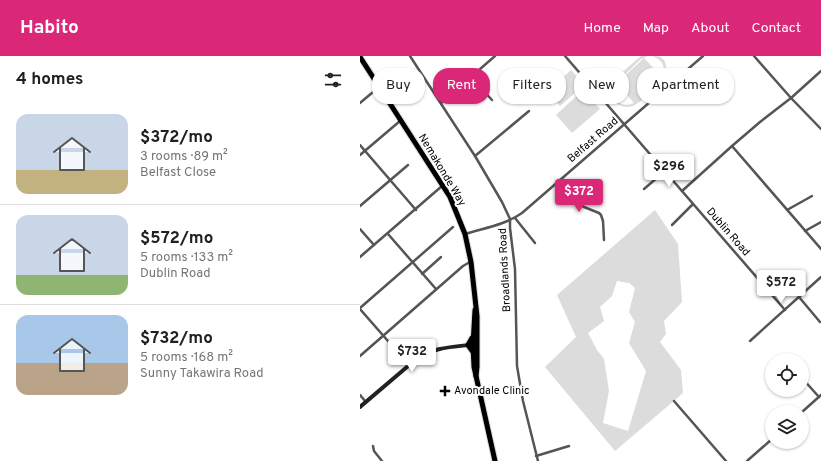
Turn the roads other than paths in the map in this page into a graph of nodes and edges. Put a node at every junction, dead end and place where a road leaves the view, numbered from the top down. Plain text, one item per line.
1 (410, 56) edge
2 (488, 56) edge
3 (495, 56) edge
4 (565, 56) edge
5 (703, 56) edge
6 (754, 56) edge
7 (360, 57) edge
8 (491, 59) junction
9 (481, 68) edge
10 (821, 71) edge
11 (372, 76) edge
12 (433, 91) edge
13 (372, 93) edge
14 (490, 98) edge
15 (791, 98) junction
16 (492, 100) dead end
17 (360, 103) edge
18 (390, 104) edge
19 (442, 104) edge
20 (529, 111) dead end
21 (401, 121) junction
22 (624, 124) junction
23 (821, 129) edge
24 (360, 145) edge
25 (732, 146) junction
26 (365, 151) junction
27 (360, 155) edge
28 (475, 156) junction
29 (408, 165) dead end
30 (664, 171) junction
31 (391, 180) junction
32 (559, 180) junction
33 (443, 186) junction
34 (644, 189) dead end
35 (682, 191) junction
36 (812, 196) dead end
37 (693, 204) junction
38 (360, 206) edge
39 (416, 210) junction
40 (787, 210) junction
41 (515, 218) junction
42 (510, 219) junction
43 (821, 222) edge
44 (672, 225) dead end
45 (453, 227) dead end
46 (360, 229) edge
47 (804, 231) junction
48 (388, 234) junction
49 (465, 234) junction
50 (604, 240) dead end
51 (535, 243) dead end
52 (374, 245) junction
53 (821, 249) edge
54 (360, 257) edge
55 (441, 258) dead end
56 (412, 262) junction
57 (471, 262) junction
58 (422, 274) junction
59 (821, 277) edge
60 (436, 289) junction
61 (799, 297) junction
62 (476, 305) junction
63 (360, 308) edge
64 (785, 310) junction
65 (820, 322) edge
66 (384, 336) junction
67 (750, 341) dead end
68 (473, 345) junction
69 (360, 356) edge
70 (409, 365) junction
71 (476, 376) junction
72 (809, 385) edge
73 (360, 395) edge
74 (820, 396) edge
75 (366, 402) junction
76 (674, 402) dead end
77 (809, 406) edge
78 (360, 407) edge
79 (765, 445) edge
80 (373, 446) dead end
81 (569, 446) dead end
82 (536, 456) junction
83 (382, 461) edge
84 (495, 461) edge
85 (538, 461) edge
86 (726, 461) edge
87 (747, 461) edge

1 - 12 street, Broadlands Road
2 - 8 street
3 - 8 street
4 - 22 street, Dublin Road
5 - 22 street, Belfast Road
6 - 15 street
7 - 11 highway, Nemakonde Way
8 - 9 street
10 - 15 street
13 - 17 street
14 - 16 street
15 - 23 street
15 - 25 street
18 - 21 highway, Nemakonde Way
19 - 28 street, Broadlands Road
20 - 28 street
21 - 26 street
21 - 33 highway, Nemakonde Way
22 - 30 street, Dublin Road
22 - 32 street, Belfast Road
24 - 26 street
25 - 35 street
25 - 40 street
26 - 27 street
26 - 31 street
28 - 42 street, Broadlands Road
29 - 31 street
30 - 34 street
30 - 35 street, Dublin Road
31 - 38 street
31 - 39 street
32 - 41 street, Belfast Road
32 - 50 street
33 - 39 street
33 - 49 highway, Nemakonde Way
35 - 37 street, Dublin Road
36 - 40 street
37 - 44 street
37 - 64 street, Dublin Road
39 - 48 street
40 - 47 street
41 - 42 street, Belfast Road
41 - 51 street
42 - 49 street, Belfast Road
42 - 82 street, Broadlands Road
43 - 47 street
45 - 56 street
46 - 52 street
47 - 53 street
48 - 52 street
48 - 56 street
49 - 57 highway, Nemakonde Way
52 - 54 street
55 - 58 street
56 - 58 street
56 - 63 street
57 - 60 street
57 - 62 highway, Nemakonde Way
58 - 60 street
59 - 61 street
60 - 66 street
61 - 64 street
61 - 65 street
62 - 68 highway, Nemakonde Way
62 - 68 highway, Nemakonde Way
63 - 66 street
64 - 67 street
66 - 69 street
66 - 70 street
68 - 70 main road
68 - 71 highway, Nemakonde Way
68 - 71 highway, Nemakonde Way
70 - 75 main road
71 - 84 highway, Nemakonde Way
72 - 74 street
73 - 75 street
74 - 77 street
75 - 78 main road
76 - 86 street
79 - 87 street
80 - 83 street
81 - 82 street
82 - 85 street, Broadlands Road

